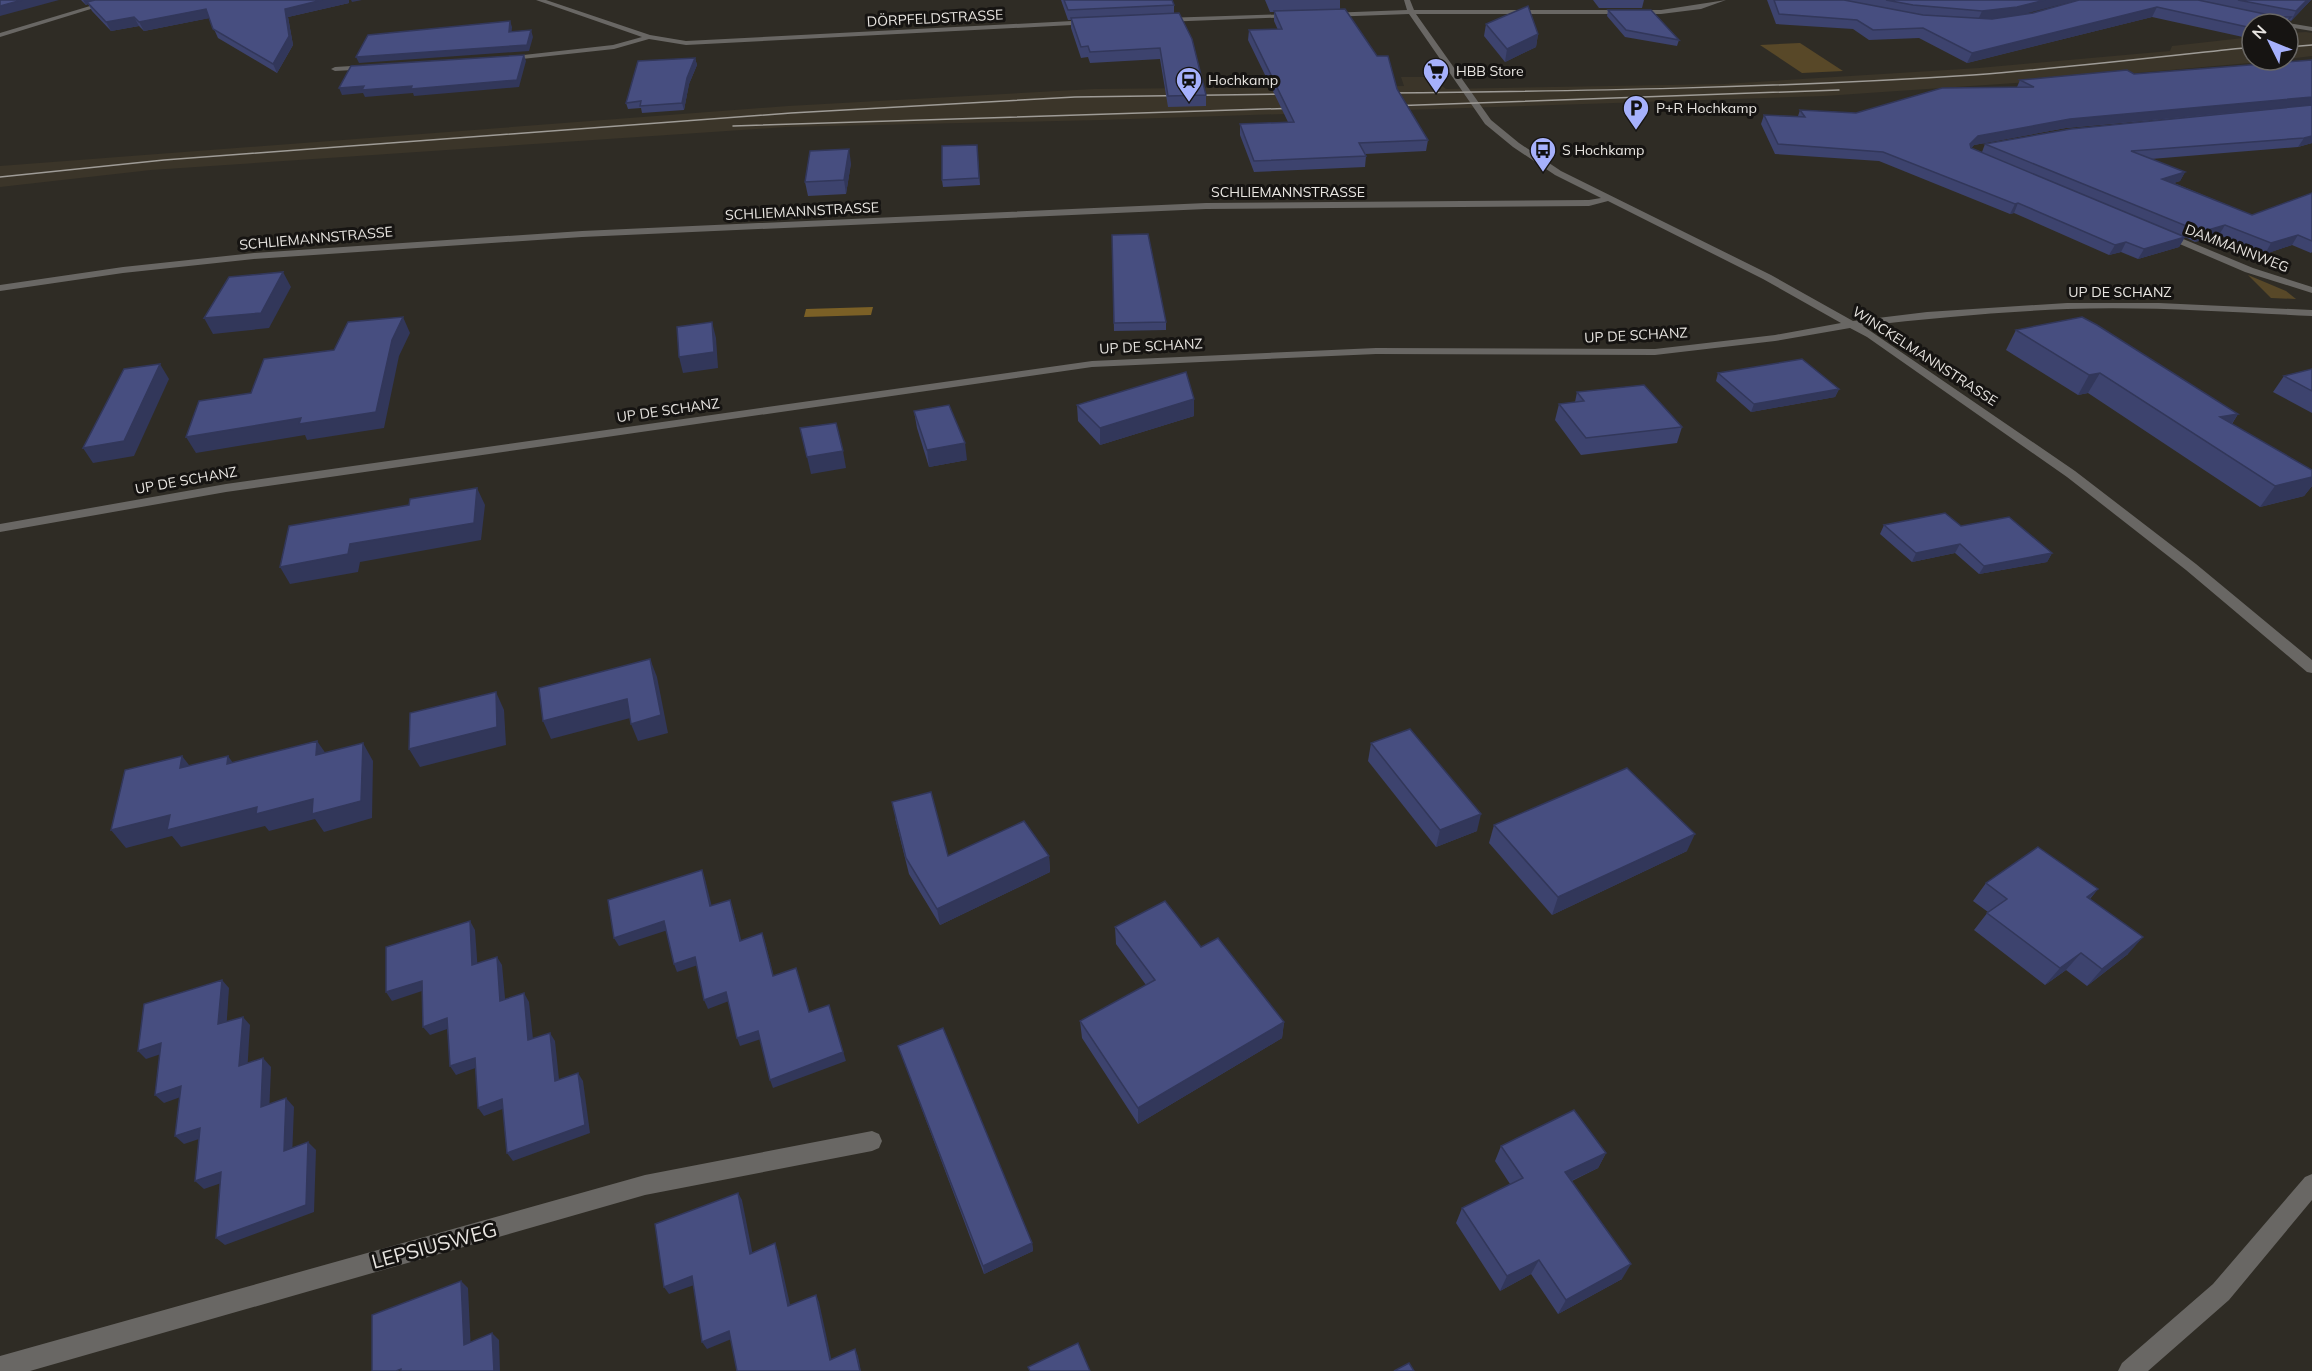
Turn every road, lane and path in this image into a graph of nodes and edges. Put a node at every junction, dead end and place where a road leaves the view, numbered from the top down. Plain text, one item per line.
1 (117, 0) edge
2 (538, 0) edge
3 (1407, 0) edge
4 (1723, 0) edge
5 (1411, 12) junction
6 (1303, 15) edge
7 (1314, 15) edge
8 (1157, 20) edge
9 (1099, 22) edge
10 (0, 35) edge
11 (649, 38) junction
12 (495, 60) edge
13 (383, 66) edge
14 (335, 69) dead end
15 (1607, 199) junction
16 (2149, 228) edge
17 (0, 288) edge
18 (2312, 290) edge
19 (2312, 313) edge
20 (1852, 324) junction
21 (0, 528) edge
22 (2312, 668) edge
23 (872, 1141) dead end
24 (2312, 1184) edge
25 (0, 1368) edge
26 (2130, 1371) edge

1 - 10 street
2 - 11 street, DÖRPFELDSTRASSE
3 - 5 street, WINCKELMANNSTRASSE
4 - 5 street
5 - 7 street
5 - 15 street, WINCKELMANNSTRASSE
6 - 8 street
9 - 11 street, DÖRPFELDSTRASSE
11 - 12 street
13 - 14 street
15 - 17 street, SCHLIEMANNSTRASSE
15 - 20 street, WINCKELMANNSTRASSE
16 - 18 street, DAMMANNWEG
19 - 20 street, UP DE SCHANZ
20 - 21 street, UP DE SCHANZ
20 - 22 street, WINCKELMANNSTRASSE
23 - 25 street, LEPSIUSWEG
24 - 26 street

